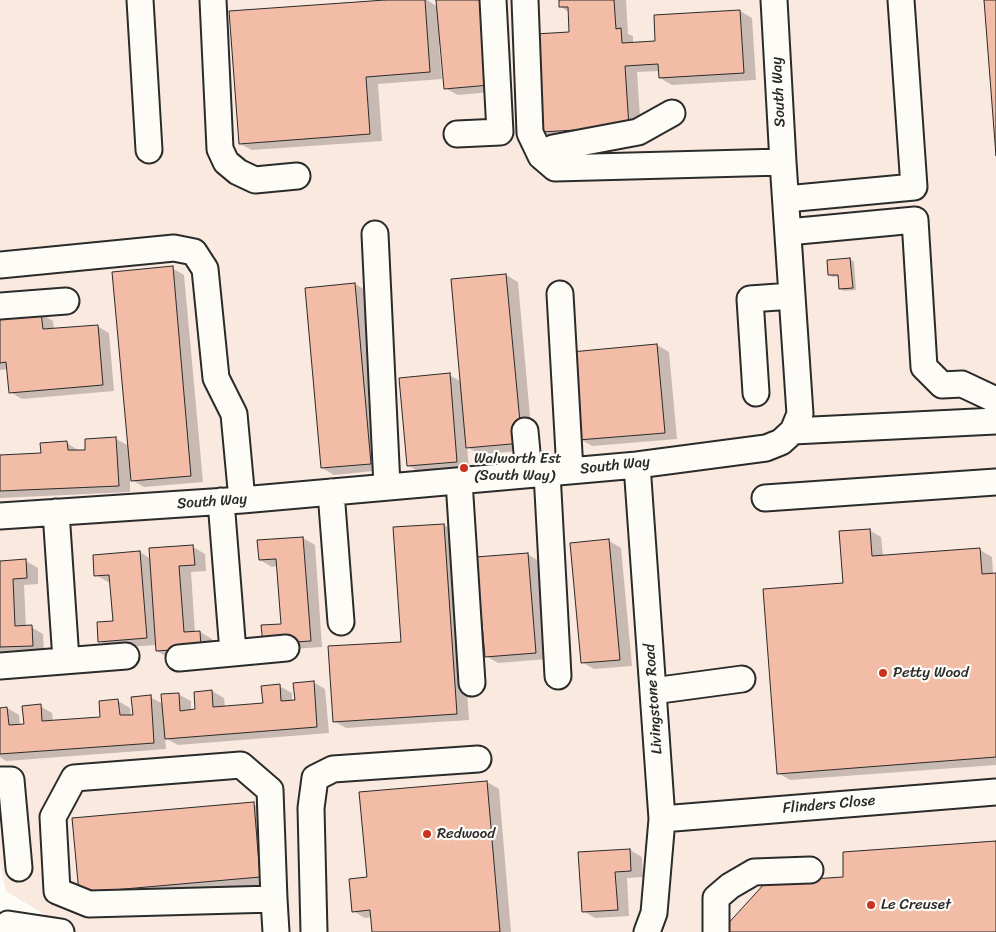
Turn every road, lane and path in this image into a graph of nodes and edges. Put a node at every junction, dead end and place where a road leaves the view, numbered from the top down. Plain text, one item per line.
1 (140, 0) edge
2 (213, 0) edge
3 (493, 0) edge
4 (525, 0) edge
5 (774, 0) edge
6 (901, 0) edge
7 (672, 113) dead end
8 (457, 134) dead end
9 (149, 150) dead end
10 (541, 156) junction
11 (783, 162) junction
12 (297, 176) dead end
13 (786, 199) junction
14 (788, 232) junction
15 (375, 234) dead end
16 (0, 265) edge
17 (560, 294) dead end
18 (792, 296) junction
19 (66, 301) dead end
20 (0, 306) edge
21 (756, 393) dead end
22 (996, 400) edge
23 (996, 421) edge
24 (525, 431) dead end
25 (793, 431) junction
26 (637, 465) junction
27 (549, 472) junction
28 (459, 480) junction
29 (996, 482) edge
30 (387, 486) junction
31 (331, 492) junction
32 (765, 498) dead end
33 (231, 501) junction
34 (56, 512) junction
35 (0, 516) edge
36 (341, 622) dead end
37 (286, 648) dead end
38 (233, 652) junction
39 (126, 656) dead end
40 (179, 658) dead end
41 (66, 660) junction
42 (0, 666) edge
43 (558, 676) dead end
44 (742, 679) dead end
45 (472, 683) dead end
46 (653, 691) junction
47 (478, 759) dead end
48 (0, 780) edge
49 (996, 792) edge
50 (662, 818) junction
51 (19, 868) dead end
52 (810, 870) dead end
53 (274, 899) junction
54 (8, 926) edge
55 (61, 932) edge
56 (276, 932) edge
57 (314, 932) edge
58 (647, 932) edge
59 (716, 932) edge

1 - 9 street
2 - 12 street
3 - 8 street
4 - 10 street
5 - 11 street, South Way
6 - 13 street
7 - 10 street
10 - 11 street
11 - 13 street, South Way
13 - 14 street, South Way
14 - 18 street, South Way
14 - 22 street
15 - 30 street
16 - 33 street
17 - 27 street
18 - 21 street
18 - 25 street, South Way
19 - 20 street
23 - 25 street
24 - 27 street
25 - 26 street, South Way
26 - 27 street, South Way
26 - 46 street, Livingstone Road
27 - 28 street, South Way
27 - 43 street
28 - 30 street, South Way
28 - 45 street
29 - 32 street
30 - 31 street, South Way
31 - 33 street, South Way
31 - 36 street
33 - 34 street, South Way
33 - 38 street
34 - 35 street, South Way
34 - 41 street
37 - 38 street
38 - 40 street
39 - 41 street
41 - 42 street
44 - 46 street
46 - 50 street, Livingstone Road
47 - 57 street
48 - 51 street
49 - 50 street, Flinders Close
50 - 58 street, Livingstone Road
52 - 59 street
53 - 53 street
53 - 56 street
54 - 55 street

